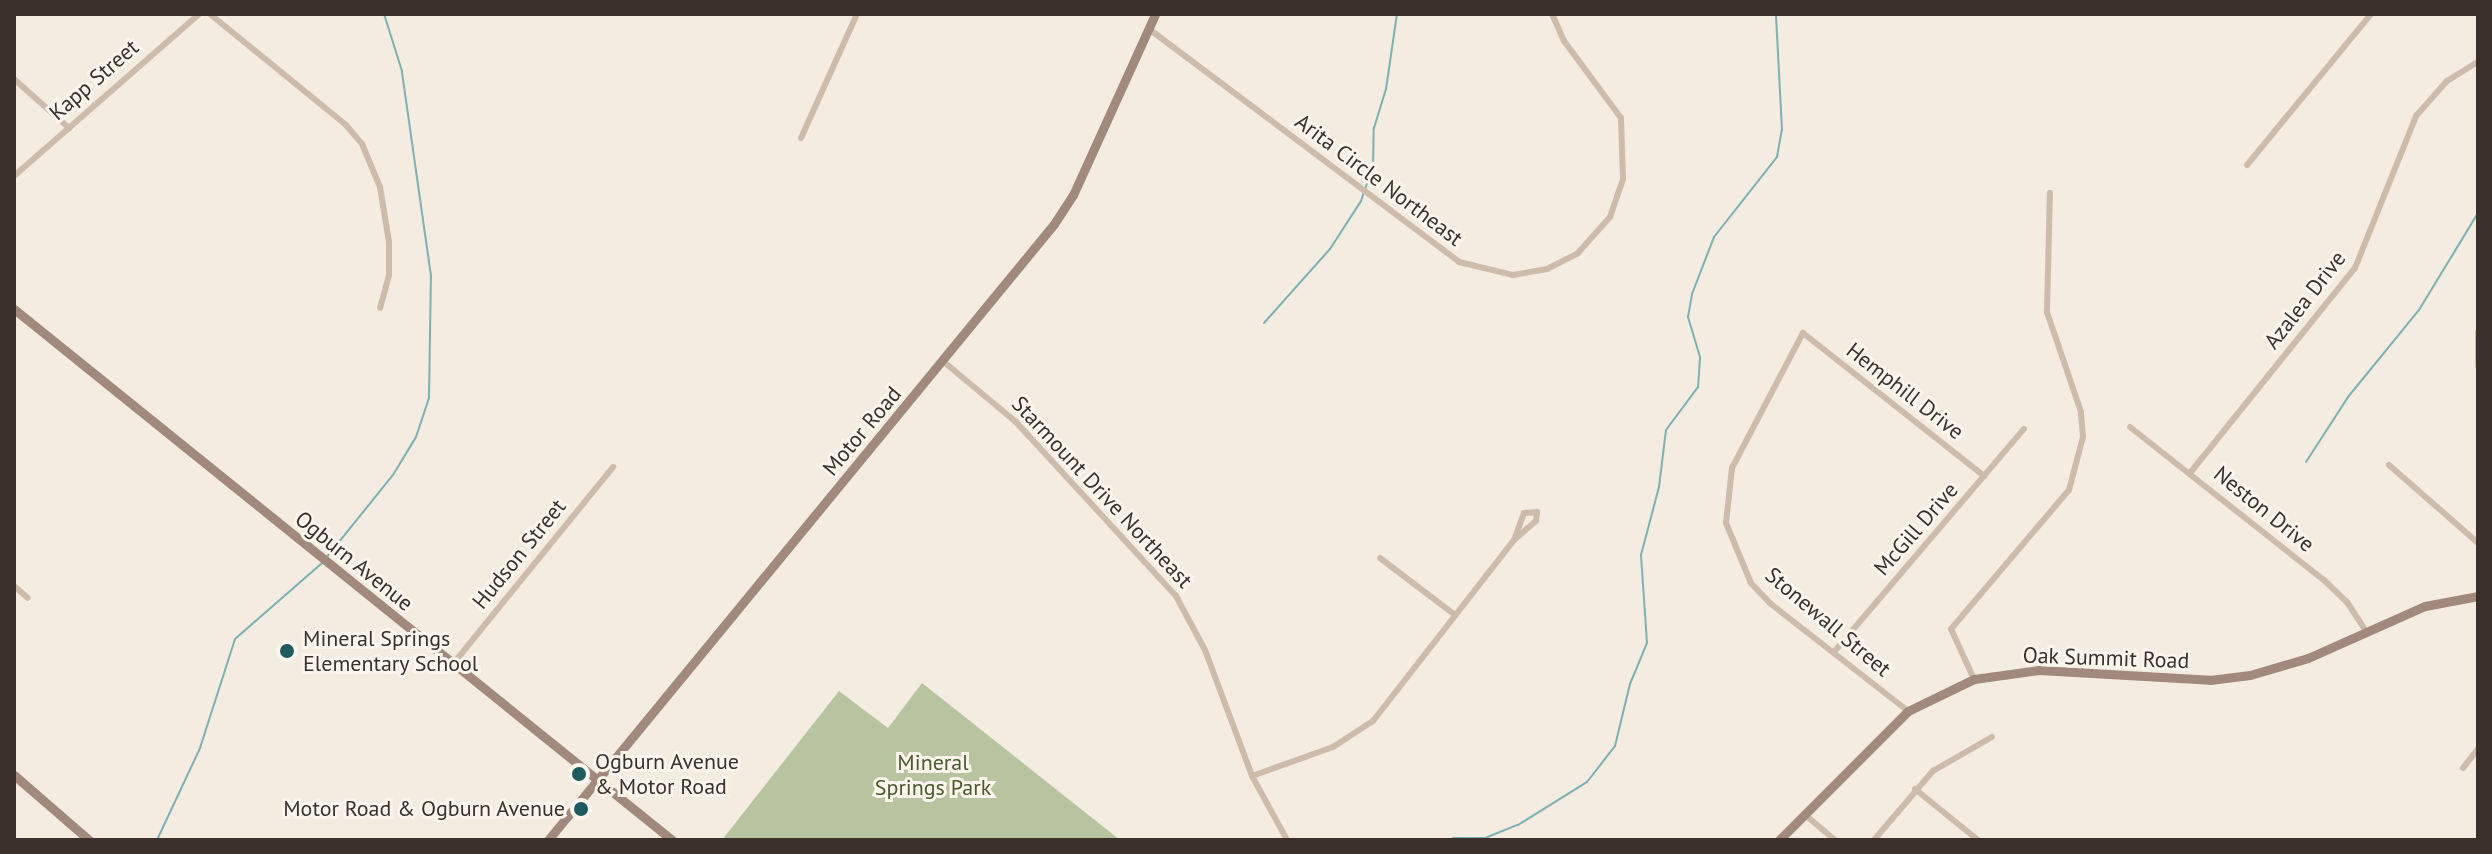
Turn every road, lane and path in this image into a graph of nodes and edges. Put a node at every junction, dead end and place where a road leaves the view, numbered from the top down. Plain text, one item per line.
1 (199, 14) edge
2 (210, 14) edge
3 (857, 14) edge
4 (1155, 14) edge
5 (1552, 14) edge
6 (2371, 14) edge
7 (1149, 29) junction
8 (2478, 62) edge
9 (14, 79) edge
10 (69, 128) junction
11 (801, 138) dead end
12 (2247, 165) dead end
13 (14, 176) edge
14 (2050, 193) dead end
15 (380, 308) dead end
16 (14, 309) edge
17 (2478, 332) edge
18 (1803, 333) joint
19 (944, 362) junction
20 (2478, 366) edge
21 (2130, 427) dead end
22 (2024, 429) dead end
23 (2389, 465) dead end
24 (613, 467) dead end
25 (2190, 473) junction
26 (1984, 476) junction
27 (1514, 540) junction
28 (2478, 543) edge
29 (1380, 558) dead end
30 (14, 586) edge
31 (2478, 596) edge
32 (28, 598) dead end
33 (1455, 615) junction
34 (2365, 630) junction
35 (1834, 652) junction
36 (453, 664) junction
37 (1974, 679) junction
38 (1908, 711) junction
39 (1992, 737) dead end
40 (2478, 749) edge
41 (2463, 768) dead end
42 (14, 775) edge
43 (1252, 776) junction
44 (596, 779) junction
45 (1915, 789) junction
46 (1804, 814) junction
47 (89, 840) edge
48 (548, 840) edge
49 (672, 840) edge
50 (1287, 840) edge
51 (1779, 840) edge
52 (1835, 840) edge
53 (1874, 840) edge
54 (1978, 840) edge

1 - 10 street, Kapp Street
2 - 15 street
3 - 11 street
4 - 7 street, Motor Road
5 - 7 street, Arita Circle Northeast
6 - 12 street
7 - 19 street, Motor Road
8 - 25 street, Azalea Drive
9 - 10 street
10 - 13 street, Kapp Street
14 - 37 street
16 - 36 street, Ogburn Avenue
17 - 20 street
18 - 26 street, Hemphill Drive
18 - 35 street, Stonewall Street
19 - 43 street, Starmount Drive Northeast
19 - 44 street, Motor Road
21 - 25 street, Neston Drive
22 - 26 street, McGill Drive
23 - 28 street
24 - 36 street, Hudson Street
25 - 34 street, Neston Drive
26 - 35 street, McGill Drive
27 - 27 street
27 - 33 street
29 - 33 street
30 - 32 street
31 - 34 street, Oak Summit Road
33 - 43 street
34 - 37 street, Oak Summit Road
35 - 38 street, Stonewall Street
36 - 44 street, Ogburn Avenue
37 - 38 street, Oak Summit Road
38 - 46 street, Oak Summit Road
39 - 45 street
40 - 41 street
42 - 47 street
43 - 50 street, Starmount Drive Northeast
44 - 48 street, Motor Road
44 - 49 street, Ogburn Avenue
45 - 53 street
45 - 54 street
46 - 51 street, Oak Summit Road
46 - 52 street

